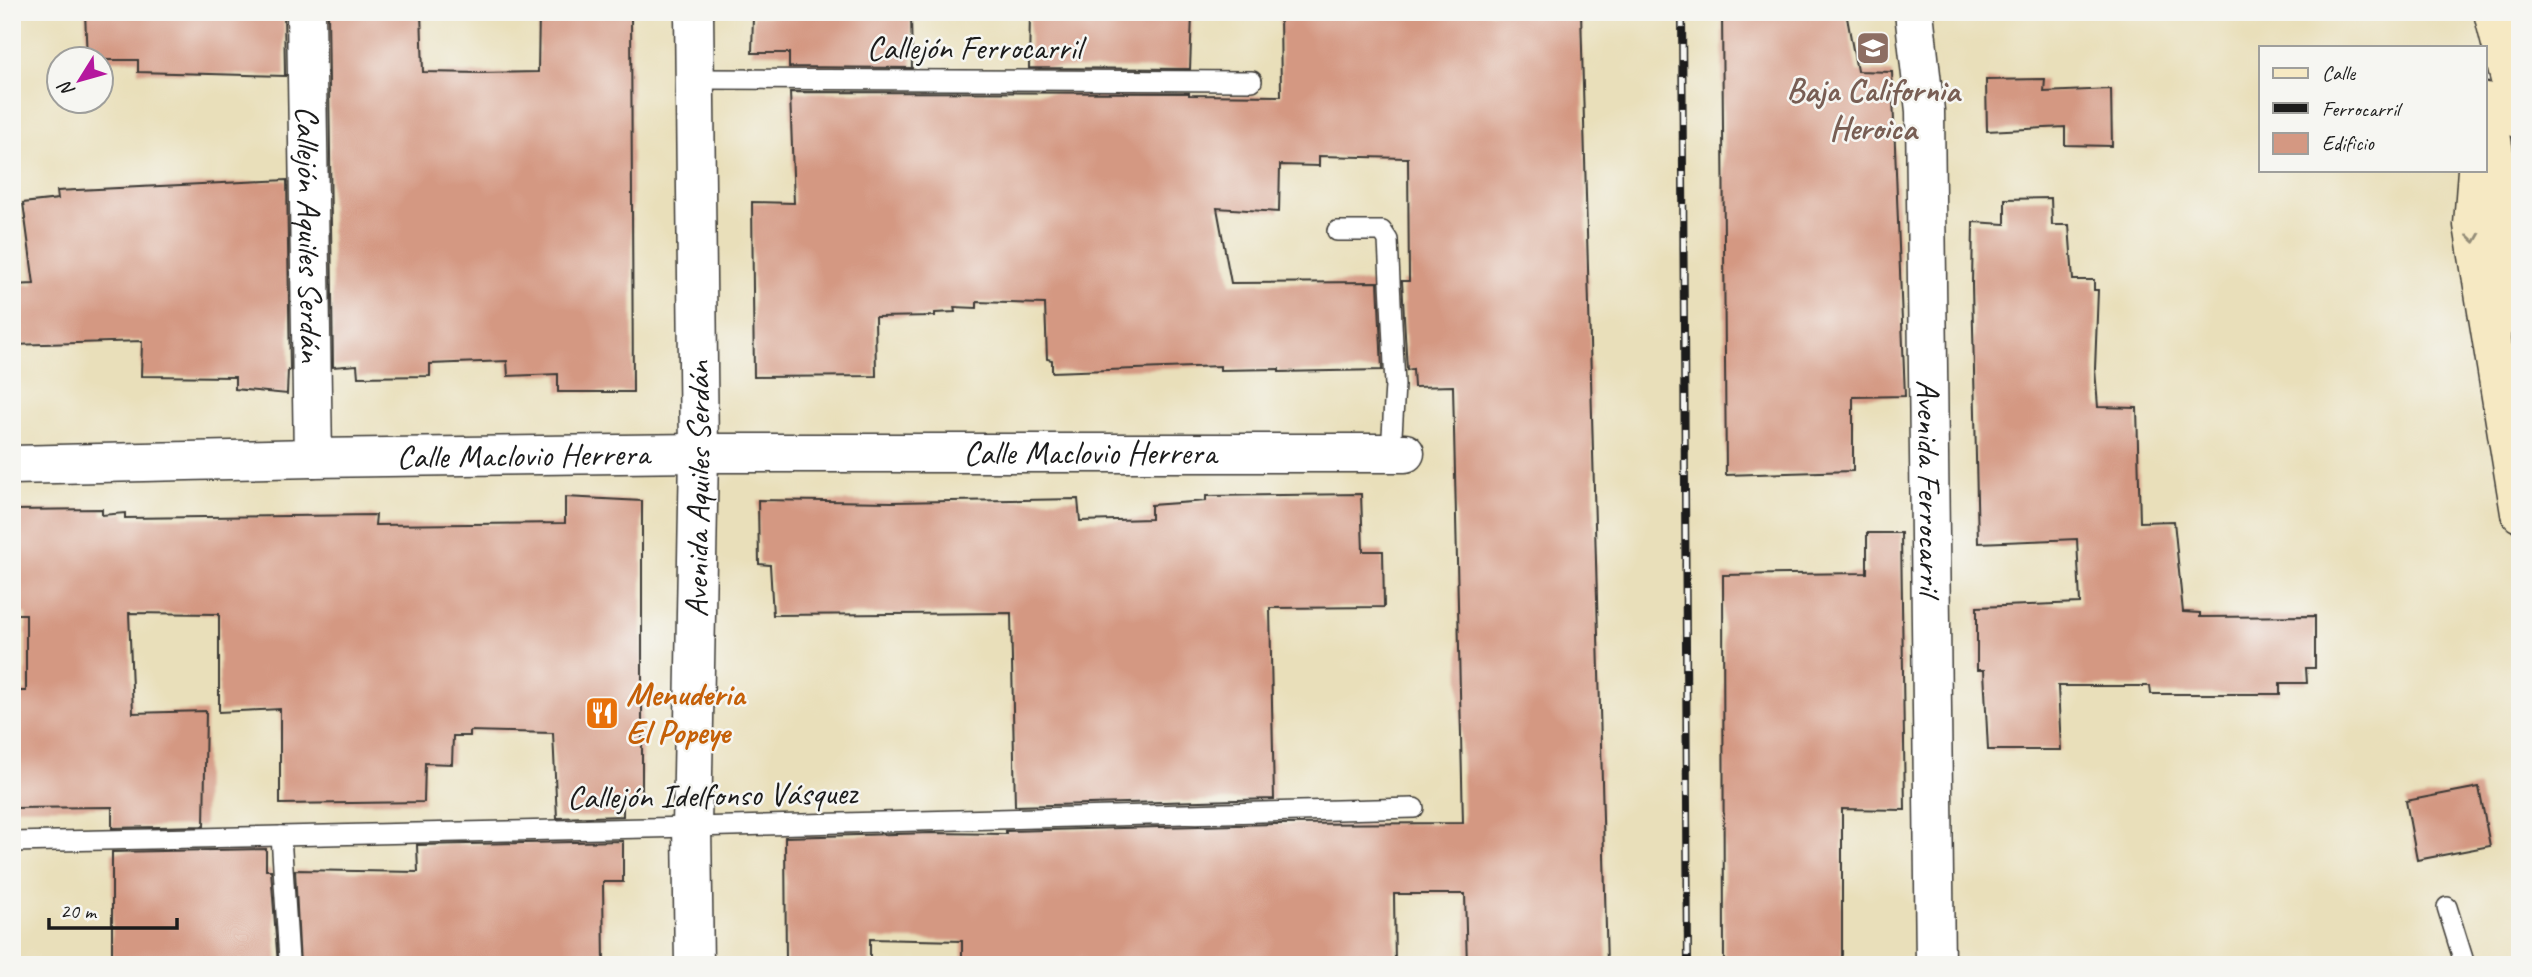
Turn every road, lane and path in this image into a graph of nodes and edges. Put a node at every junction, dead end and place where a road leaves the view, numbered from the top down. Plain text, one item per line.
1 (306, 12) edge
2 (694, 12) edge
3 (1914, 12) edge
4 (2483, 12) edge
5 (2493, 12) edge
6 (2484, 46) edge
7 (696, 79) junction
8 (1252, 81) dead end
9 (2486, 99) edge
10 (2520, 119) edge
11 (2477, 172) edge
12 (1337, 232) dead end
13 (2520, 318) edge
14 (699, 453) junction
15 (1398, 453) joint
16 (313, 458) junction
17 (12, 465) edge
18 (2520, 513) edge
19 (1414, 808) dead end
20 (692, 827) junction
21 (281, 836) junction
22 (12, 842) edge
23 (2447, 907) dead end
24 (289, 960) dead end
25 (694, 965) edge
26 (1935, 965) edge
27 (2465, 965) edge

1 - 16 street, Callejón Aquiles Serdán
2 - 7 street, Avenida Aquiles Serdán
3 - 26 street, Avenida Ferrocarril
4 - 6 main road
5 - 10 main road
7 - 8 lane, Callejón Ferrocarril
7 - 14 street, Avenida Aquiles Serdán
9 - 13 main road
11 -> 18 main road
12 - 15 lane
14 - 15 street, Calle Maclovio Herrera
14 - 16 street, Calle Maclovio Herrera
14 - 20 street, Avenida Aquiles Serdán
16 - 17 street, Calle Maclovio Herrera
19 - 20 lane, Callejón Idelfonso Vásquez
20 - 21 lane, Callejón Idelfonso Vásquez
20 - 25 street, Avenida Aquiles Serdán
21 - 22 lane, Callejón Idelfonso Vásquez
21 - 24 lane
23 - 27 lane

